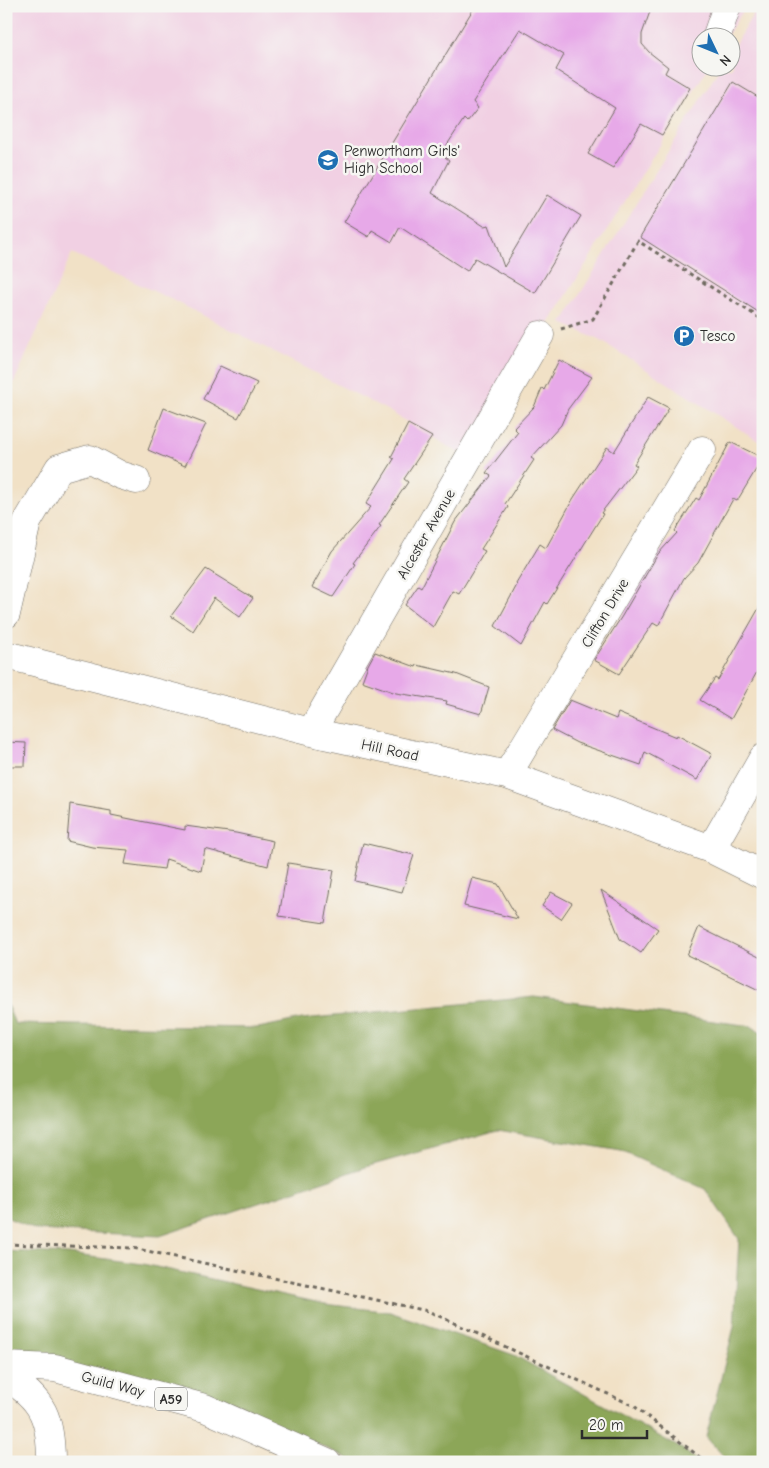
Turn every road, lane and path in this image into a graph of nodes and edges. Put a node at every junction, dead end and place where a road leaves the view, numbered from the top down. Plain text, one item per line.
1 (727, 6) edge
2 (719, 28) edge
3 (763, 320) edge
4 (540, 335) joint
5 (702, 450) dead end
6 (136, 480) dead end
7 (6, 614) edge
8 (6, 655) edge
9 (311, 732) junction
10 (763, 758) edge
11 (507, 776) junction
12 (711, 849) junction
13 (763, 875) edge
14 (6, 1244) edge
15 (6, 1366) edge
16 (6, 1377) edge
17 (50, 1462) edge
18 (327, 1462) edge
19 (706, 1462) edge

1 - 2 main road
3 - 4 path
4 - 9 main road, Alcester Avenue
5 - 11 main road, Clifton Drive
6 - 7 main road
8 - 9 main road, Hill Road
9 - 11 main road, Hill Road
10 - 12 main road
11 - 12 main road, Hill Road
12 - 13 main road, Hill Road
14 - 19 path
15 - 18 main road, Guild Way / A59
16 - 17 main road

